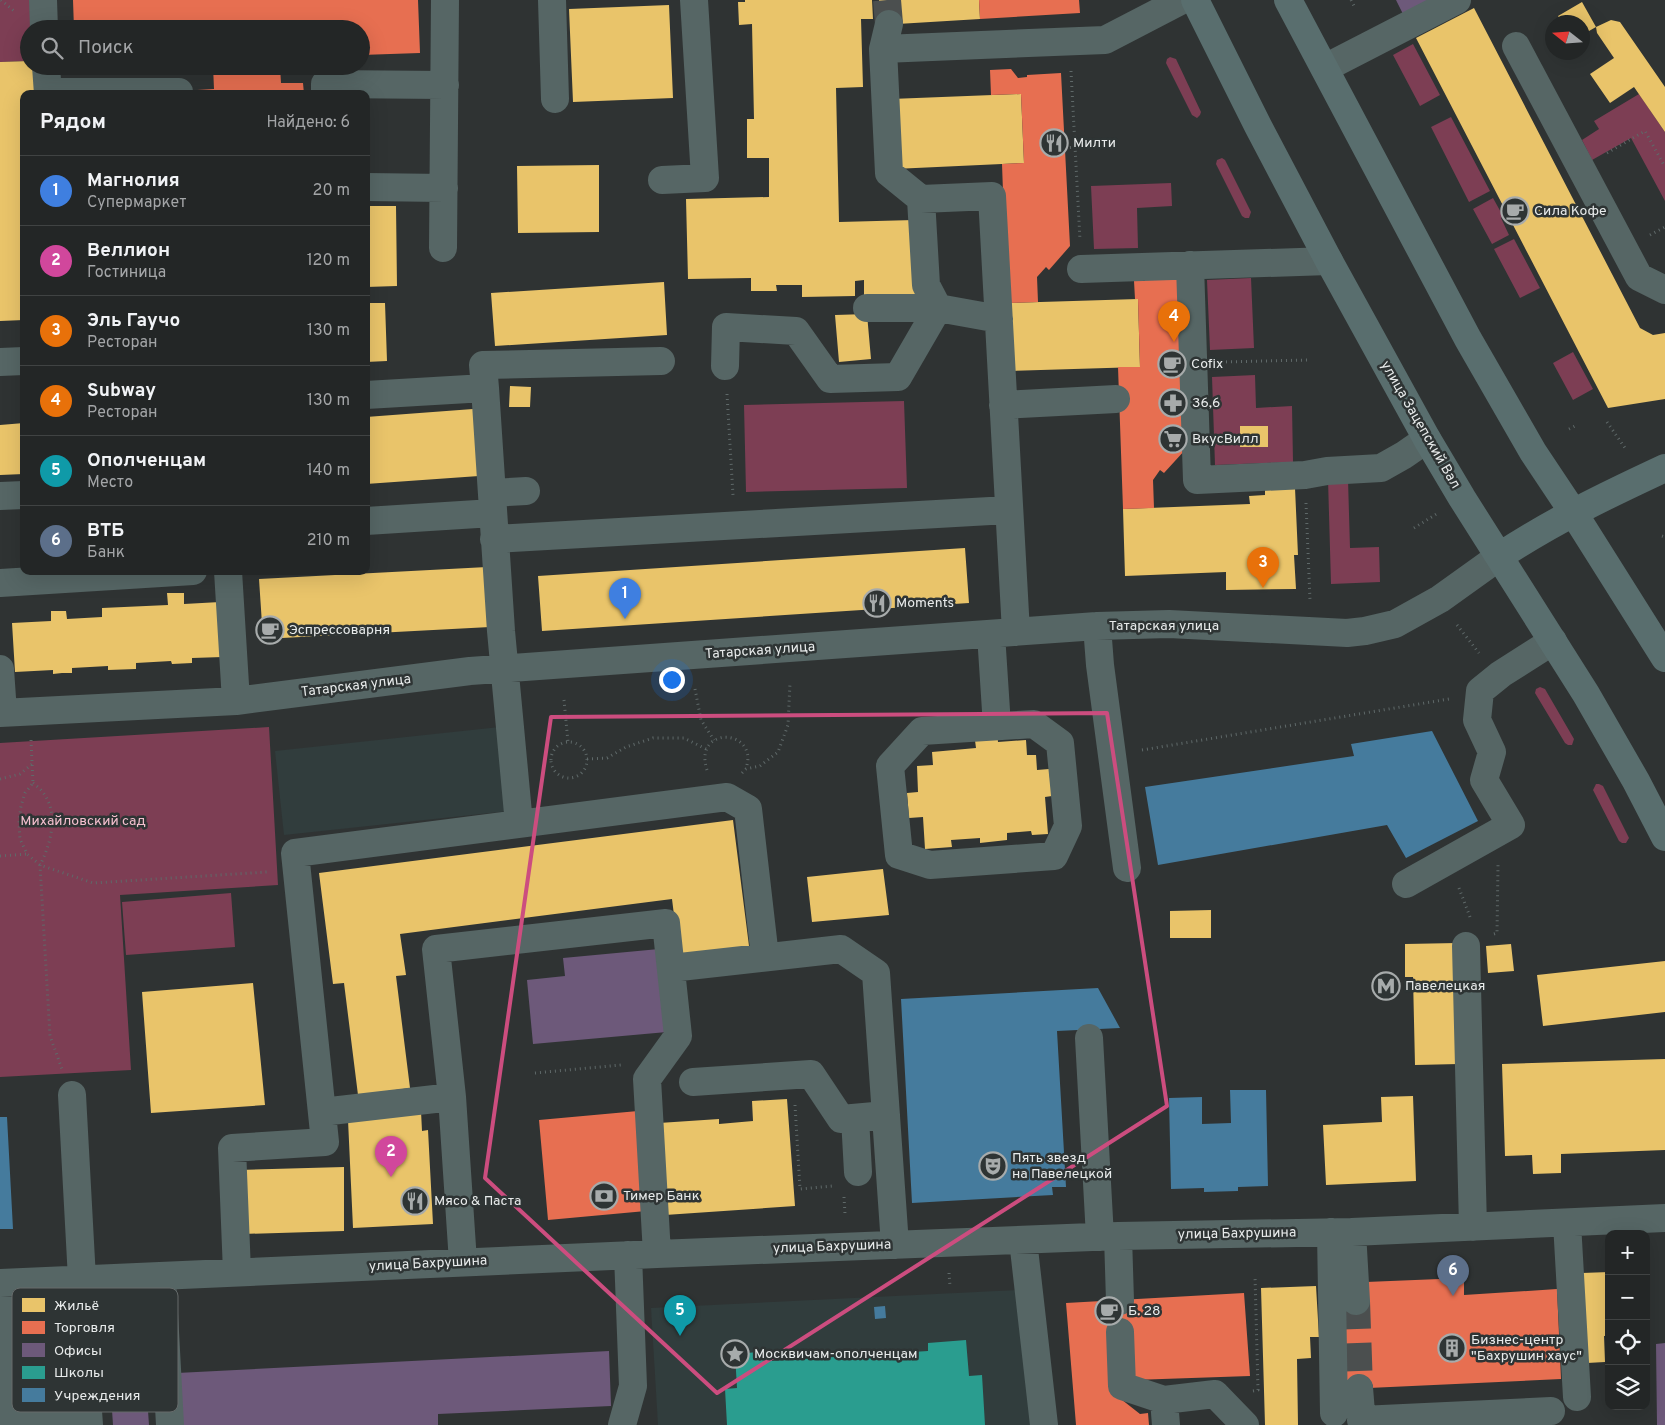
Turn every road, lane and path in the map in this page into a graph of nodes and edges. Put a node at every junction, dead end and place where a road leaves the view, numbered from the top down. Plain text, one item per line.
1 (43, 0) edge
2 (445, 0) edge
3 (552, 0) edge
4 (694, 0) edge
5 (1182, 0) edge
6 (1195, 0) edge
7 (1288, 0) edge
8 (1350, 0) edge
9 (1458, 0) edge
10 (1354, 6) dead end
11 (44, 20) edge
12 (1069, 41) junction
13 (1516, 46) dead end
14 (1325, 68) junction
15 (48, 84) edge
16 (445, 85) junction
17 (146, 90) edge
18 (325, 90) edge
19 (556, 98) dead end
20 (1075, 147) junction
21 (1065, 148) dead end
22 (1665, 167) edge
23 (1581, 168) junction
24 (662, 180) dead end
25 (370, 187) edge
26 (444, 188) junction
27 (921, 199) junction
28 (443, 248) dead end
29 (1329, 261) junction
30 (1190, 265) junction
31 (1081, 269) joint
32 (1665, 290) edge
33 (867, 308) dead end
34 (938, 308) junction
35 (998, 319) junction
36 (1308, 360) dead end
37 (20, 361) edge
38 (661, 361) dead end
39 (0, 362) edge
40 (1193, 363) junction
41 (725, 366) joint
42 (485, 388) junction
43 (370, 395) edge
44 (1116, 399) dead end
45 (1003, 405) junction
46 (1607, 422) dead end
47 (1575, 426) dead end
48 (1569, 430) dead end
49 (1427, 439) junction
50 (1625, 448) dead end
51 (1665, 468) edge
52 (1305, 475) junction
53 (526, 491) dead end
54 (20, 495) edge
55 (0, 496) edge
56 (1008, 510) junction
57 (1573, 512) junction
58 (1438, 513) dead end
59 (493, 515) junction
60 (370, 520) edge
61 (735, 526) junction
62 (1414, 528) dead end
63 (1500, 556) junction
64 (129, 575) edge
65 (228, 575) edge
66 (0, 583) edge
67 (1310, 600) dead end
68 (1452, 619) dead end
69 (1097, 626) junction
70 (1003, 633) junction
71 (1553, 641) junction
72 (1665, 658) edge
73 (1484, 659) dead end
74 (0, 669) edge
75 (504, 670) junction
76 (790, 683) dead end
77 (695, 689) dead end
78 (564, 700) dead end
79 (236, 701) junction
80 (1479, 702) junction
81 (2, 713) edge
82 (997, 726) junction
83 (31, 737) dead end
84 (714, 740) junction
85 (568, 742) junction
86 (706, 749) junction
87 (1112, 755) junction
88 (587, 759) junction
89 (32, 764) junction
90 (746, 769) junction
91 (712, 775) dead end
92 (738, 777) dead end
93 (0, 779) edge
94 (33, 782) junction
95 (519, 824) junction
96 (1498, 832) junction
97 (1665, 837) edge
98 (27, 854) junction
99 (0, 856) edge
100 (1449, 860) junction
101 (40, 865) junction
102 (1127, 868) dead end
103 (268, 872) dead end
104 (1406, 884) dead end
105 (1473, 943) junction
106 (765, 957) junction
107 (671, 968) junction
108 (1089, 1038) dead end
109 (623, 1065) dead end
110 (535, 1073) dead end
111 (693, 1082) dead end
112 (72, 1095) joint
113 (794, 1096) dead end
114 (452, 1097) junction
115 (322, 1112) junction
116 (886, 1115) junction
117 (855, 1118) junction
118 (851, 1183) joint
119 (834, 1186) dead end
120 (845, 1214) dead end
121 (1665, 1218) edge
122 (1566, 1223) junction
123 (1473, 1227) junction
124 (1342, 1232) junction
125 (1109, 1237) junction
126 (1023, 1240) junction
127 (895, 1245) junction
128 (657, 1254) junction
129 (628, 1255) junction
130 (463, 1262) junction
131 (237, 1272) junction
132 (949, 1273) dead end
133 (162, 1276) junction
134 (1255, 1276) dead end
135 (82, 1279) junction
136 (1, 1283) edge
137 (950, 1286) dead end
138 (163, 1288) edge
139 (1120, 1301) dead end
140 (1356, 1301) tunnel mouth
141 (1120, 1332) dead end
142 (1359, 1388) tunnel mouth
143 (1215, 1394) junction
144 (1577, 1397) dead end
145 (1551, 1411) dead end
146 (60, 1412) edge
147 (88, 1412) edge
148 (169, 1412) edge
149 (1165, 1413) edge
150 (1334, 1413) dead end
151 (1362, 1422) edge
152 (89, 1425) edge
153 (170, 1425) edge
154 (622, 1425) edge
155 (1044, 1425) edge
156 (1245, 1425) edge

1 - 11 street
2 - 16 street
3 - 19 street
4 - 24 street
5 - 12 street
6 - 29 main road, улица Зацепский Вал
7 - 14 main road
8 - 10 path
9 - 14 street
12 - 20 path
12 - 27 street
13 - 23 street
14 - 57 main road
15 - 17 street
16 - 18 street
16 - 26 street
20 - 21 path
20 - 31 path
22 - 23 path
23 - 32 street
25 - 26 street
26 - 28 street
27 - 34 street
27 - 35 street
29 - 30 street
29 - 49 main road, улица Зацепский Вал
30 - 31 street
30 - 40 street
33 - 34 street
34 - 35 street
34 - 41 street
35 - 45 street
36 - 40 path
37 - 39 street
38 - 42 street
40 - 52 street
41 - 61 path
42 - 43 street
42 - 59 street
44 - 45 street
45 - 56 street
46 - 50 path
47 - 48 path
49 - 52 street
49 - 63 main road, улица Зацепский Вал
51 - 57 main road
52 - 67 path
53 - 59 street
54 - 55 street
56 - 61 street
56 - 70 street
57 - 63 main road
57 - 72 main road
58 - 62 path
59 - 60 street
59 - 61 street
59 - 75 street
63 - 69 street, Татарская улица
63 - 71 main road, улица Зацепский Вал
64 - 66 street
65 - 79 street
68 - 73 path
69 - 70 street, Татарская улица
69 - 87 street
70 - 75 street, Татарская улица
70 - 82 street
71 - 80 street
71 - 97 main road, улица Зацепский Вал
74 - 81 street
75 - 79 street, Татарская улица
75 - 95 street
76 - 90 path
77 - 84 path
78 - 85 path
79 - 81 street, Татарская улица
80 - 87 path
80 - 96 street
82 - 82 street
83 - 89 path
84 - 86 path
84 - 90 path
85 - 88 path
85 - 88 path
86 - 88 path
86 - 91 path
87 - 102 street
89 - 93 path
89 - 94 path
90 - 92 path
94 - 98 path
94 - 101 path
95 - 106 street
95 - 115 street
96 - 100 street
96 - 105 path
98 - 99 path
98 - 101 path
100 - 104 street
100 - 105 path
101 - 103 path
101 - 112 path
105 - 123 street
106 - 107 street
106 - 116 street
107 - 114 street
107 - 128 street
108 - 125 street
109 - 110 path
111 - 117 street
112 - 135 street
113 - 119 path
114 - 115 street
114 - 130 street
115 - 131 street
116 - 117 street
116 - 127 street
117 - 118 street
118 - 120 path
121 - 122 street, улица Бахрушина
122 - 123 street, улица Бахрушина
122 - 144 street
123 - 124 street, улица Бахрушина
124 - 125 street, улица Бахрушина
124 - 140 street
124 - 150 street
125 - 126 street, улица Бахрушина
125 - 139 street
126 - 127 street, улица Бахрушина
126 - 155 street
127 - 128 street, улица Бахрушина
128 - 129 street, улица Бахрушина
129 - 130 street, улица Бахрушина
129 - 154 street
130 - 131 street, улица Бахрушина
131 - 133 street, улица Бахрушина
132 - 137 path
133 - 135 street, улица Бахрушина
133 - 138 street
134 - 143 path
135 - 136 street, улица Бахрушина
136 - 146 street
141 - 149 street
142 - 151 street
143 - 149 street
143 - 156 street
145 - 151 street
147 - 152 street
148 - 153 street

